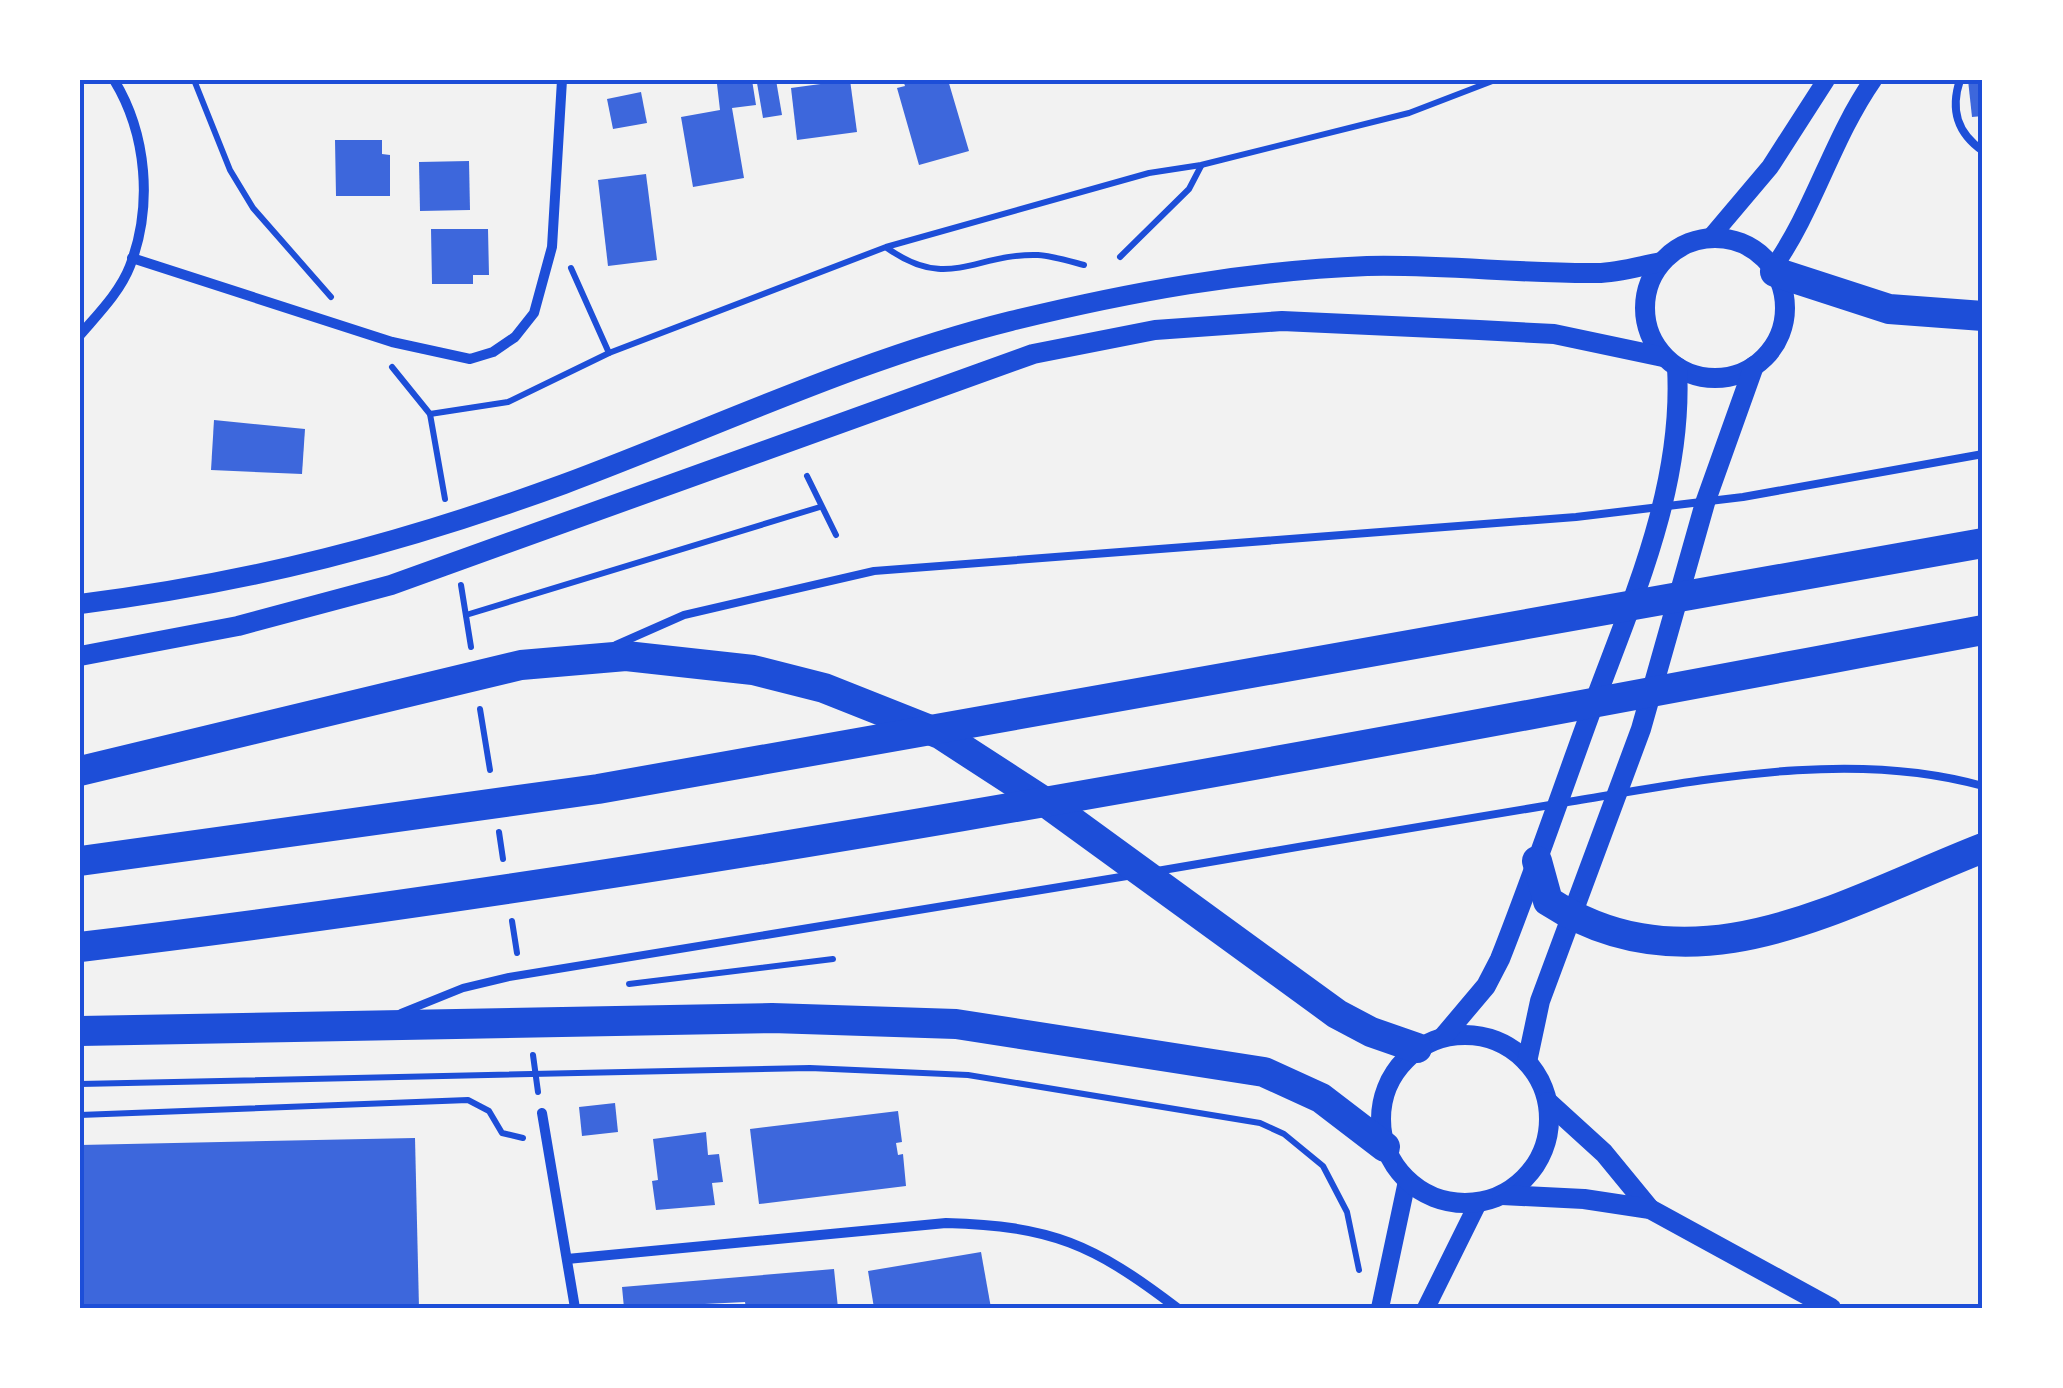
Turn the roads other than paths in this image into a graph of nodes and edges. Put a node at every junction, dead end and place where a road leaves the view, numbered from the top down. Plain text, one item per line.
1 (114, 80) edge
2 (562, 80) edge
3 (1826, 80) edge
4 (1873, 80) edge
5 (1960, 80) edge
6 (1983, 151) edge
7 (1710, 238) junction
8 (132, 258) junction
9 (1661, 262) junction
10 (1774, 270) junction
11 (1983, 316) edge
12 (80, 335) edge
13 (1670, 362) junction
14 (1754, 366) junction
15 (1983, 454) edge
16 (1983, 544) edge
17 (80, 604) edge
18 (1983, 630) edge
19 (80, 656) edge
20 (594, 656) junction
21 (80, 771) edge
22 (1983, 786) edge
23 (1983, 848) edge
24 (80, 861) edge
25 (1536, 861) joint
26 (1555, 906) junction
27 (80, 947) edge
28 (365, 1028) junction
29 (80, 1030) edge
30 (1430, 1042) junction
31 (1527, 1062) junction
32 (1548, 1102) junction
33 (543, 1118) road end
34 (1384, 1147) junction
35 (1406, 1181) junction
36 (1502, 1195) junction
37 (1478, 1203) junction
38 (1650, 1209) junction
39 (568, 1259) junction
40 (575, 1308) edge
41 (1177, 1308) edge
42 (1380, 1308) edge
43 (1426, 1308) edge
44 (1831, 1308) edge

1 - 8 street
2 - 8 street
3 - 7 street
4 - 10 street
5 - 6 lane
7 - 9 main road
7 - 10 main road
8 - 12 street
9 - 13 main road
9 - 17 main road
10 - 11 highway
10 - 14 main road
13 - 14 main road
13 - 19 main road
13 - 25 main road
14 - 26 main road
15 - 20 lane
16 - 24 highway
18 - 27 highway
20 - 21 highway
20 - 30 highway
22 - 28 lane
23 - 26 highway
25 - 26 highway
26 - 30 main road
26 - 31 main road
28 - 29 highway
28 - 34 highway
30 - 31 main road
30 - 34 main road
31 - 32 main road
32 - 36 main road
32 - 38 main road
33 - 39 street
34 - 35 main road
35 - 37 main road
35 - 42 street
36 - 37 main road
36 - 38 main road
37 - 43 street
38 - 44 main road
39 - 40 street
39 - 41 street

